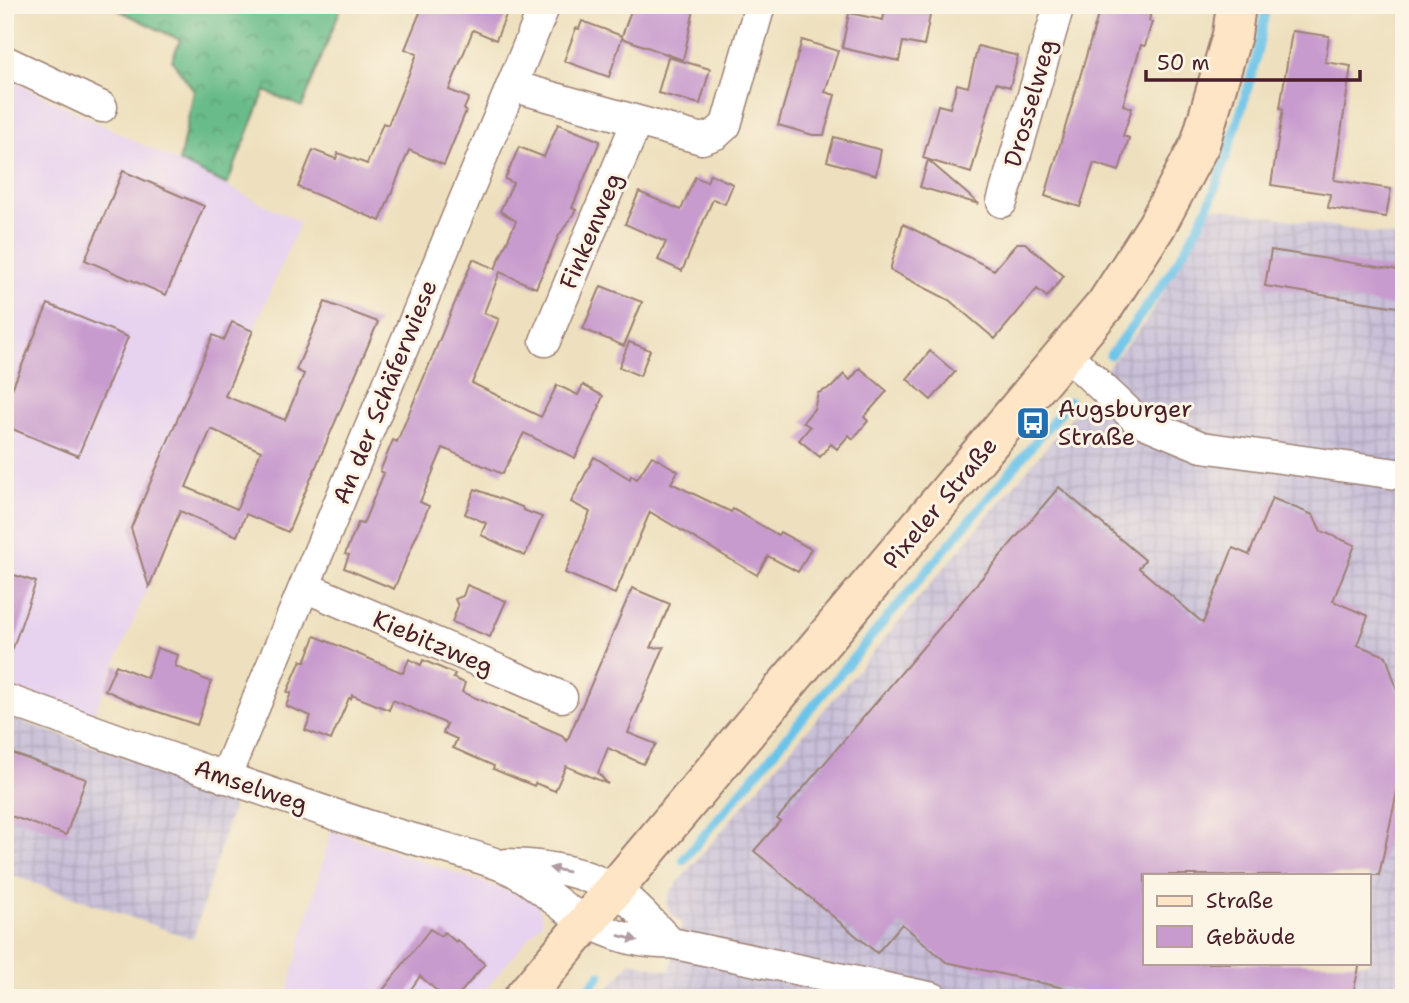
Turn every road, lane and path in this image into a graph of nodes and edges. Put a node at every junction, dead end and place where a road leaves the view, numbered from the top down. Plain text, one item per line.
1 (545, 5) edge
2 (760, 5) edge
3 (1059, 5) edge
4 (1236, 5) edge
5 (5, 61) edge
6 (512, 86) junction
7 (102, 107) dead end
8 (637, 121) junction
9 (1002, 202) dead end
10 (545, 341) dead end
11 (1066, 354) junction
12 (1404, 475) edge
13 (305, 587) junction
14 (562, 697) dead end
15 (5, 699) edge
16 (225, 778) junction
17 (500, 864) junction
18 (615, 891) junction
19 (588, 922) junction
20 (671, 943) junction
21 (523, 998) edge
22 (933, 998) edge

1 - 6 street, An der Schäferwiese
2 - 8 street
3 - 9 street, Drosselweg
4 - 11 main road, Pixeler Straße
5 - 7 street
6 - 8 street
6 - 13 street, An der Schäferwiese
8 - 10 street, Finkenweg
11 - 12 street
11 - 18 main road, Pixeler Straße
13 - 14 street, Kiebitzweg
13 - 16 street, An der Schäferwiese
15 - 16 street, Amselweg
16 - 17 street, Amselweg
18 -> 17 street, Amselweg
17 - 19 street, Amselweg
18 - 19 main road, Pixeler Straße
18 - 20 street, Amselweg
19 -> 20 street, Amselweg
19 - 21 main road, Pixeler Straße
20 - 22 street, Amselweg

